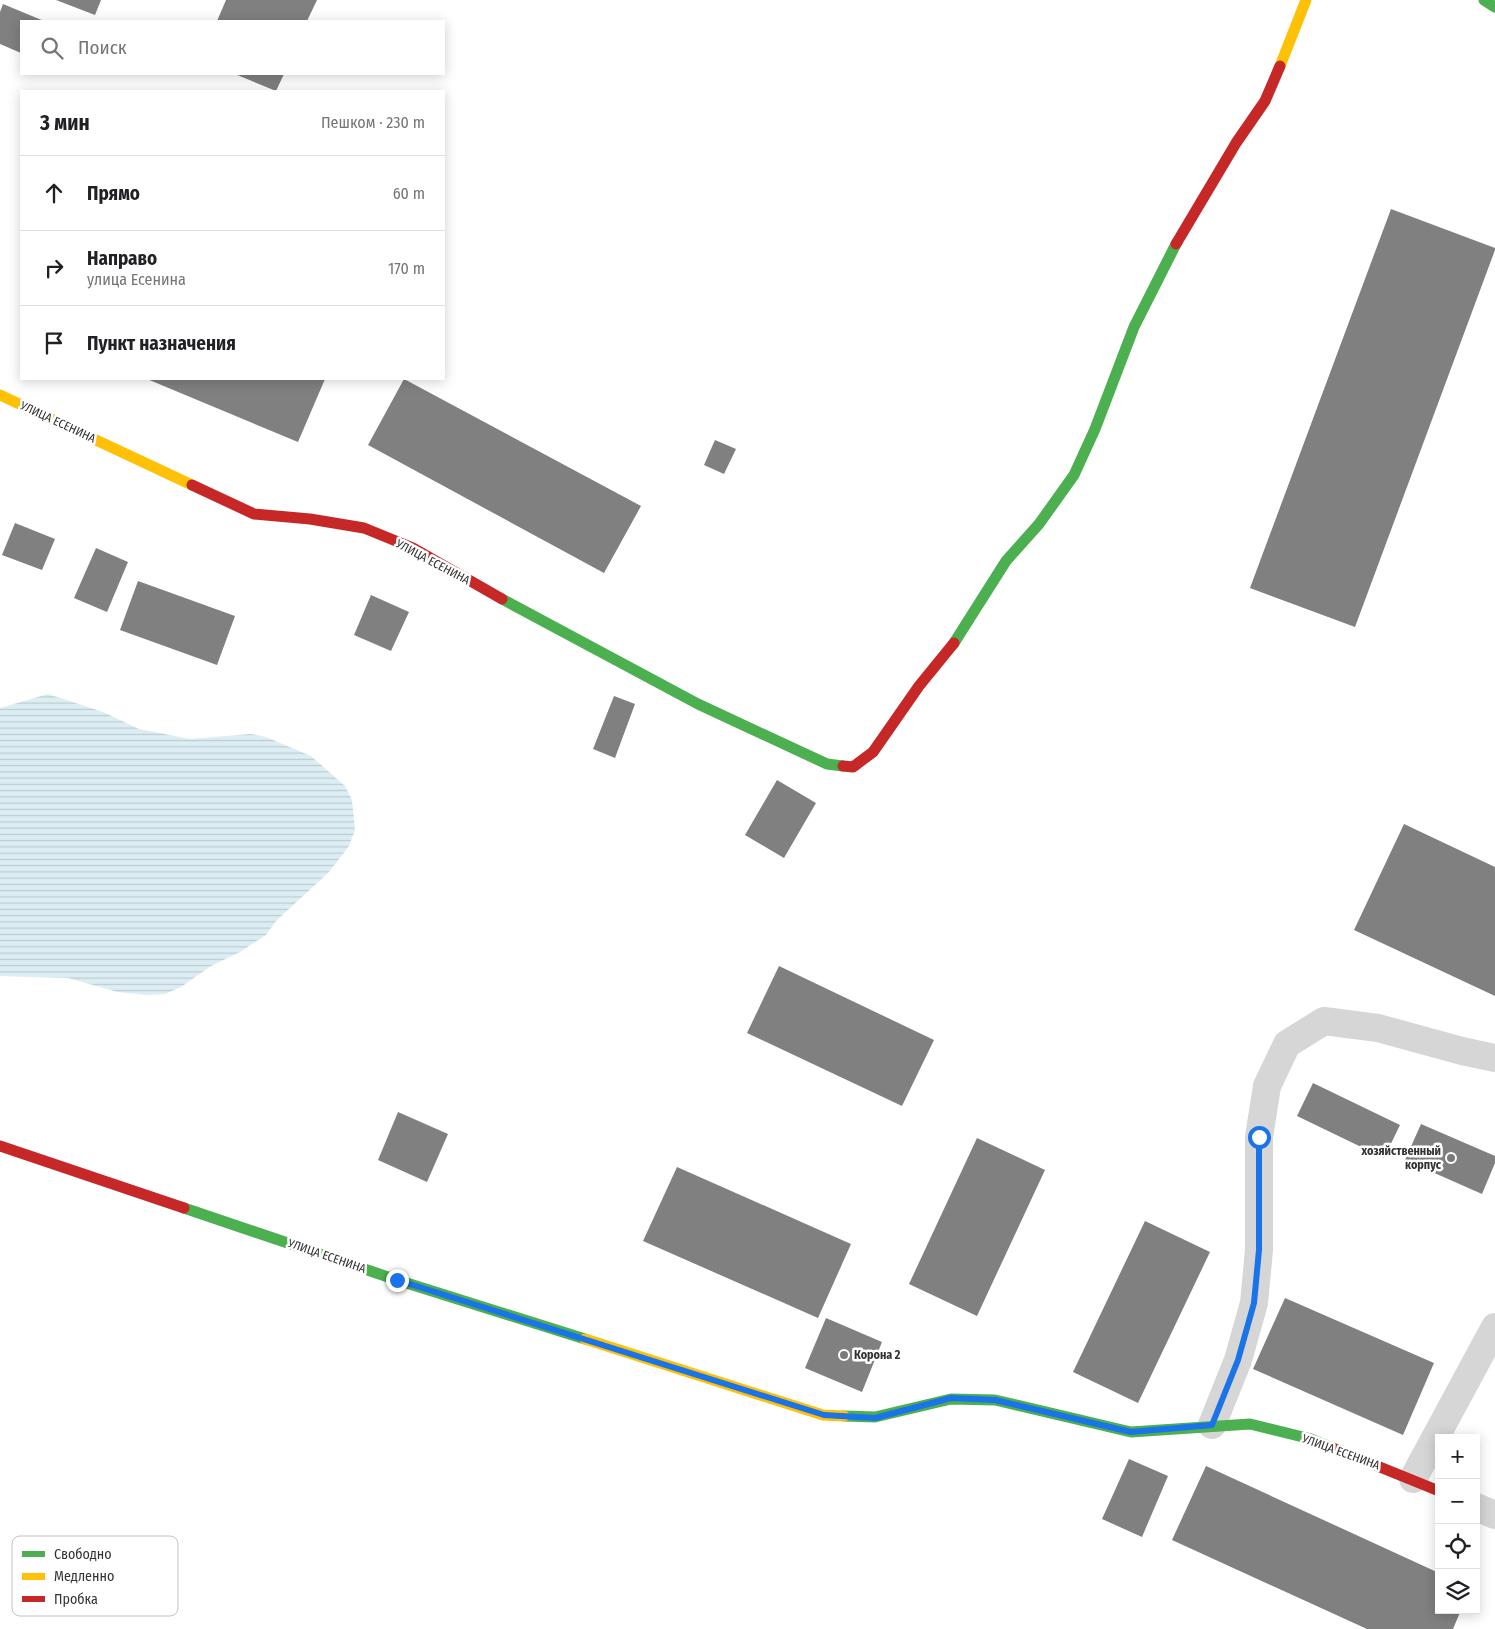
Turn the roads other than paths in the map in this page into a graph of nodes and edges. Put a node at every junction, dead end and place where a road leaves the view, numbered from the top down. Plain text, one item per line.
1 (1306, 0) edge
2 (1484, 0) edge
3 (1495, 6) edge
4 (0, 395) edge
5 (1495, 1058) edge
6 (0, 1146) edge
7 (1495, 1327) edge
8 (1212, 1425) junction
9 (1413, 1479) junction
10 (1435, 1489) edge
11 (1480, 1509) edge
12 (1495, 1516) edge

1 - 4 street, УЛИЦА ЕСЕНИНА
2 - 3 street
5 - 8 street
6 - 8 street, УЛИЦА ЕСЕНИНА
7 - 9 street
8 - 9 street, УЛИЦА ЕСЕНИНА
9 - 10 street, УЛИЦА ЕСЕНИНА
11 - 12 street

